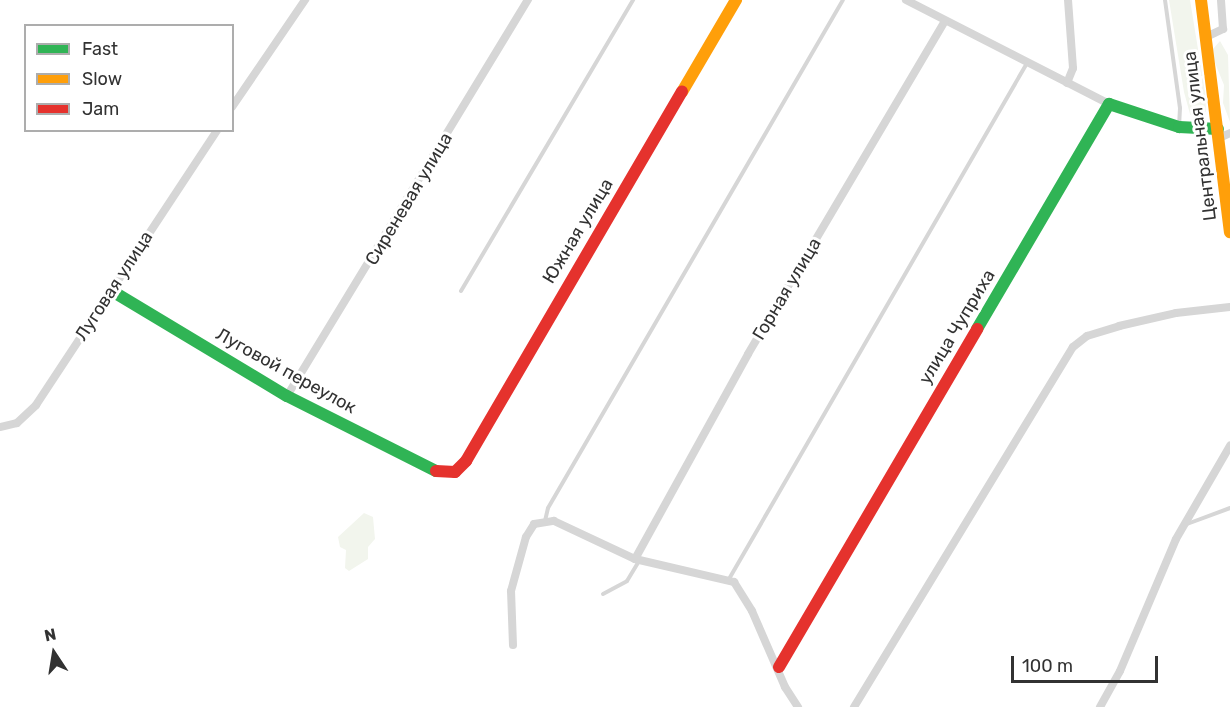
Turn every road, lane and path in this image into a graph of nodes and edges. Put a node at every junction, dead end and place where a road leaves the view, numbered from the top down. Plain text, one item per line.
1 (305, 0) edge
2 (528, 0) edge
3 (633, 0) edge
4 (736, 0) edge
5 (843, 0) edge
6 (906, 0) edge
7 (1068, 0) edge
8 (1165, 0) edge
9 (1201, 0) edge
10 (1221, 0) edge
11 (944, 22) junction
12 (1206, 37) junction
13 (1027, 62) junction
14 (1066, 82) junction
15 (234, 104) edge
16 (1109, 104) junction
17 (1179, 127) junction
18 (215, 132) edge
19 (1222, 133) edge
20 (1230, 232) edge
21 (112, 291) junction
22 (461, 291) dead end
23 (1230, 308) edge
24 (287, 396) junction
25 (0, 427) edge
26 (1230, 446) edge
27 (447, 475) joint
28 (1230, 508) edge
29 (545, 521) junction
30 (1183, 525) junction
31 (637, 559) junction
32 (729, 579) junction
33 (603, 594) dead end
34 (513, 645) dead end
35 (778, 667) junction
36 (798, 707) edge
37 (854, 707) edge
38 (1100, 707) edge

1 - 15 street
2 - 24 street, Сиреневая улица
3 - 22 lane
4 - 27 street, Южная улица
5 - 29 lane
6 - 11 street
7 - 14 street
8 - 17 lane
9 - 12 street, Центральная улица
10 - 12 street
11 - 13 street
11 - 31 street, Горная улица
12 - 19 street, Центральная улица
13 - 14 street
13 - 32 lane
14 - 16 street
16 - 17 street
16 - 35 street, улица Чуприха
17 - 19 street
18 - 21 street, Луговая улица
19 - 20 street, Центральная улица
21 - 24 street, Луговой переулок
21 - 25 street, Луговая улица
23 - 37 street
24 - 27 street, Луговой переулок
26 - 30 street
28 - 30 lane
29 - 31 street
29 - 34 street
30 - 38 street
31 - 32 street
31 - 33 lane
32 - 35 street
35 - 36 street

